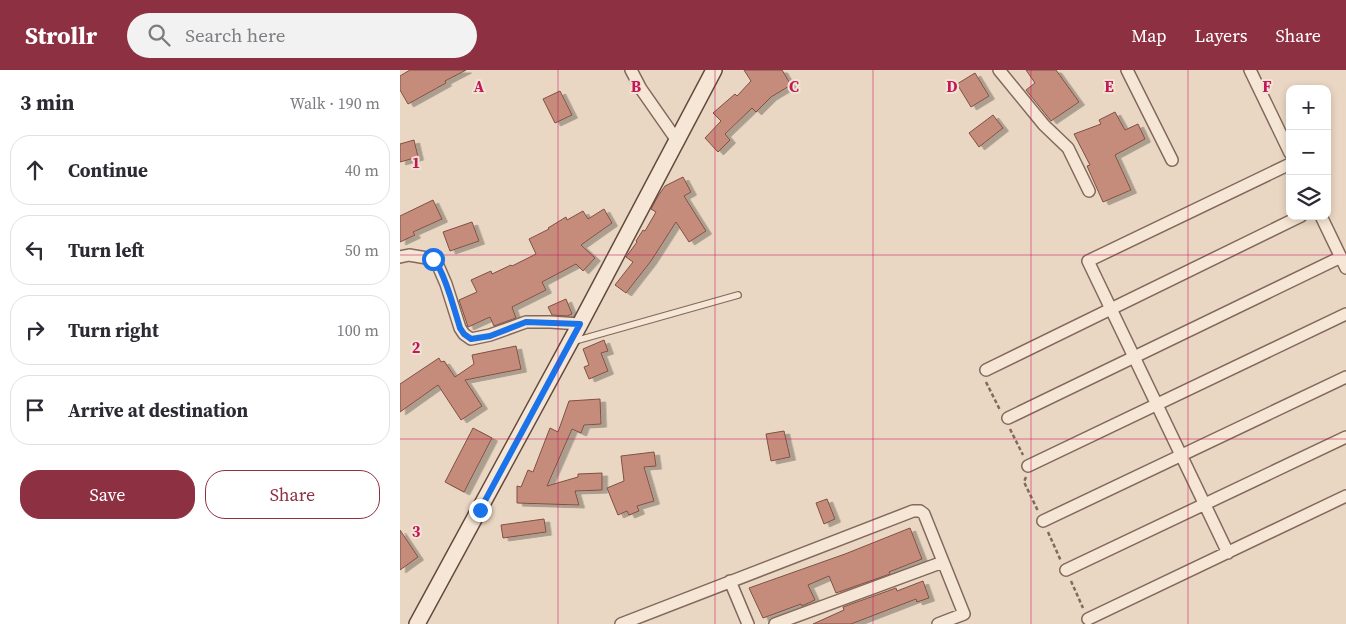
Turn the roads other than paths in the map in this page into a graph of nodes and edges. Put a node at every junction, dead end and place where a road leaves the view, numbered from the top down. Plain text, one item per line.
1 (631, 70) edge
2 (714, 70) edge
3 (999, 70) edge
4 (1127, 70) edge
5 (1250, 70) edge
6 (678, 142) junction
7 (1286, 145) edge
8 (1172, 160) dead end
9 (1286, 166) edge
10 (1089, 191) dead end
11 (1293, 220) edge
12 (1323, 220) edge
13 (400, 257) edge
14 (1341, 257) junction
15 (1346, 268) edge
16 (738, 295) dead end
17 (1111, 309) junction
18 (1346, 314) edge
19 (580, 324) junction
20 (570, 342) junction
21 (1134, 357) junction
22 (986, 370) road end
23 (1346, 377) edge
24 (1156, 403) junction
25 (1008, 418) road end
26 (1346, 437) edge
27 (1181, 455) junction
28 (1028, 466) road end
29 (1346, 496) edge
30 (1205, 504) junction
31 (1043, 521) road end
32 (1228, 553) junction
33 (943, 562) junction
34 (1066, 570) road end
35 (730, 581) junction
36 (1088, 619) road end
37 (417, 624) edge
38 (621, 624) edge
39 (748, 624) edge
40 (775, 624) edge
41 (938, 624) edge

1 - 6 street
2 - 6 street
3 - 10 street
4 - 8 street
5 - 7 street
6 - 19 street
9 - 17 street
11 - 17 street
12 - 14 street
13 - 19 street
14 - 15 street
14 - 21 street
16 - 20 lane
17 - 21 street
17 - 22 street
18 - 24 street
19 - 20 street
20 - 37 street
21 - 24 street
21 - 25 street
23 - 27 street
24 - 27 street
24 - 28 street
26 - 30 street
27 - 30 street
27 - 31 street
29 - 32 street
30 - 32 street
30 - 34 street
32 - 36 street
33 - 35 street
33 - 40 street
33 - 41 street
35 - 38 street
35 - 39 street

